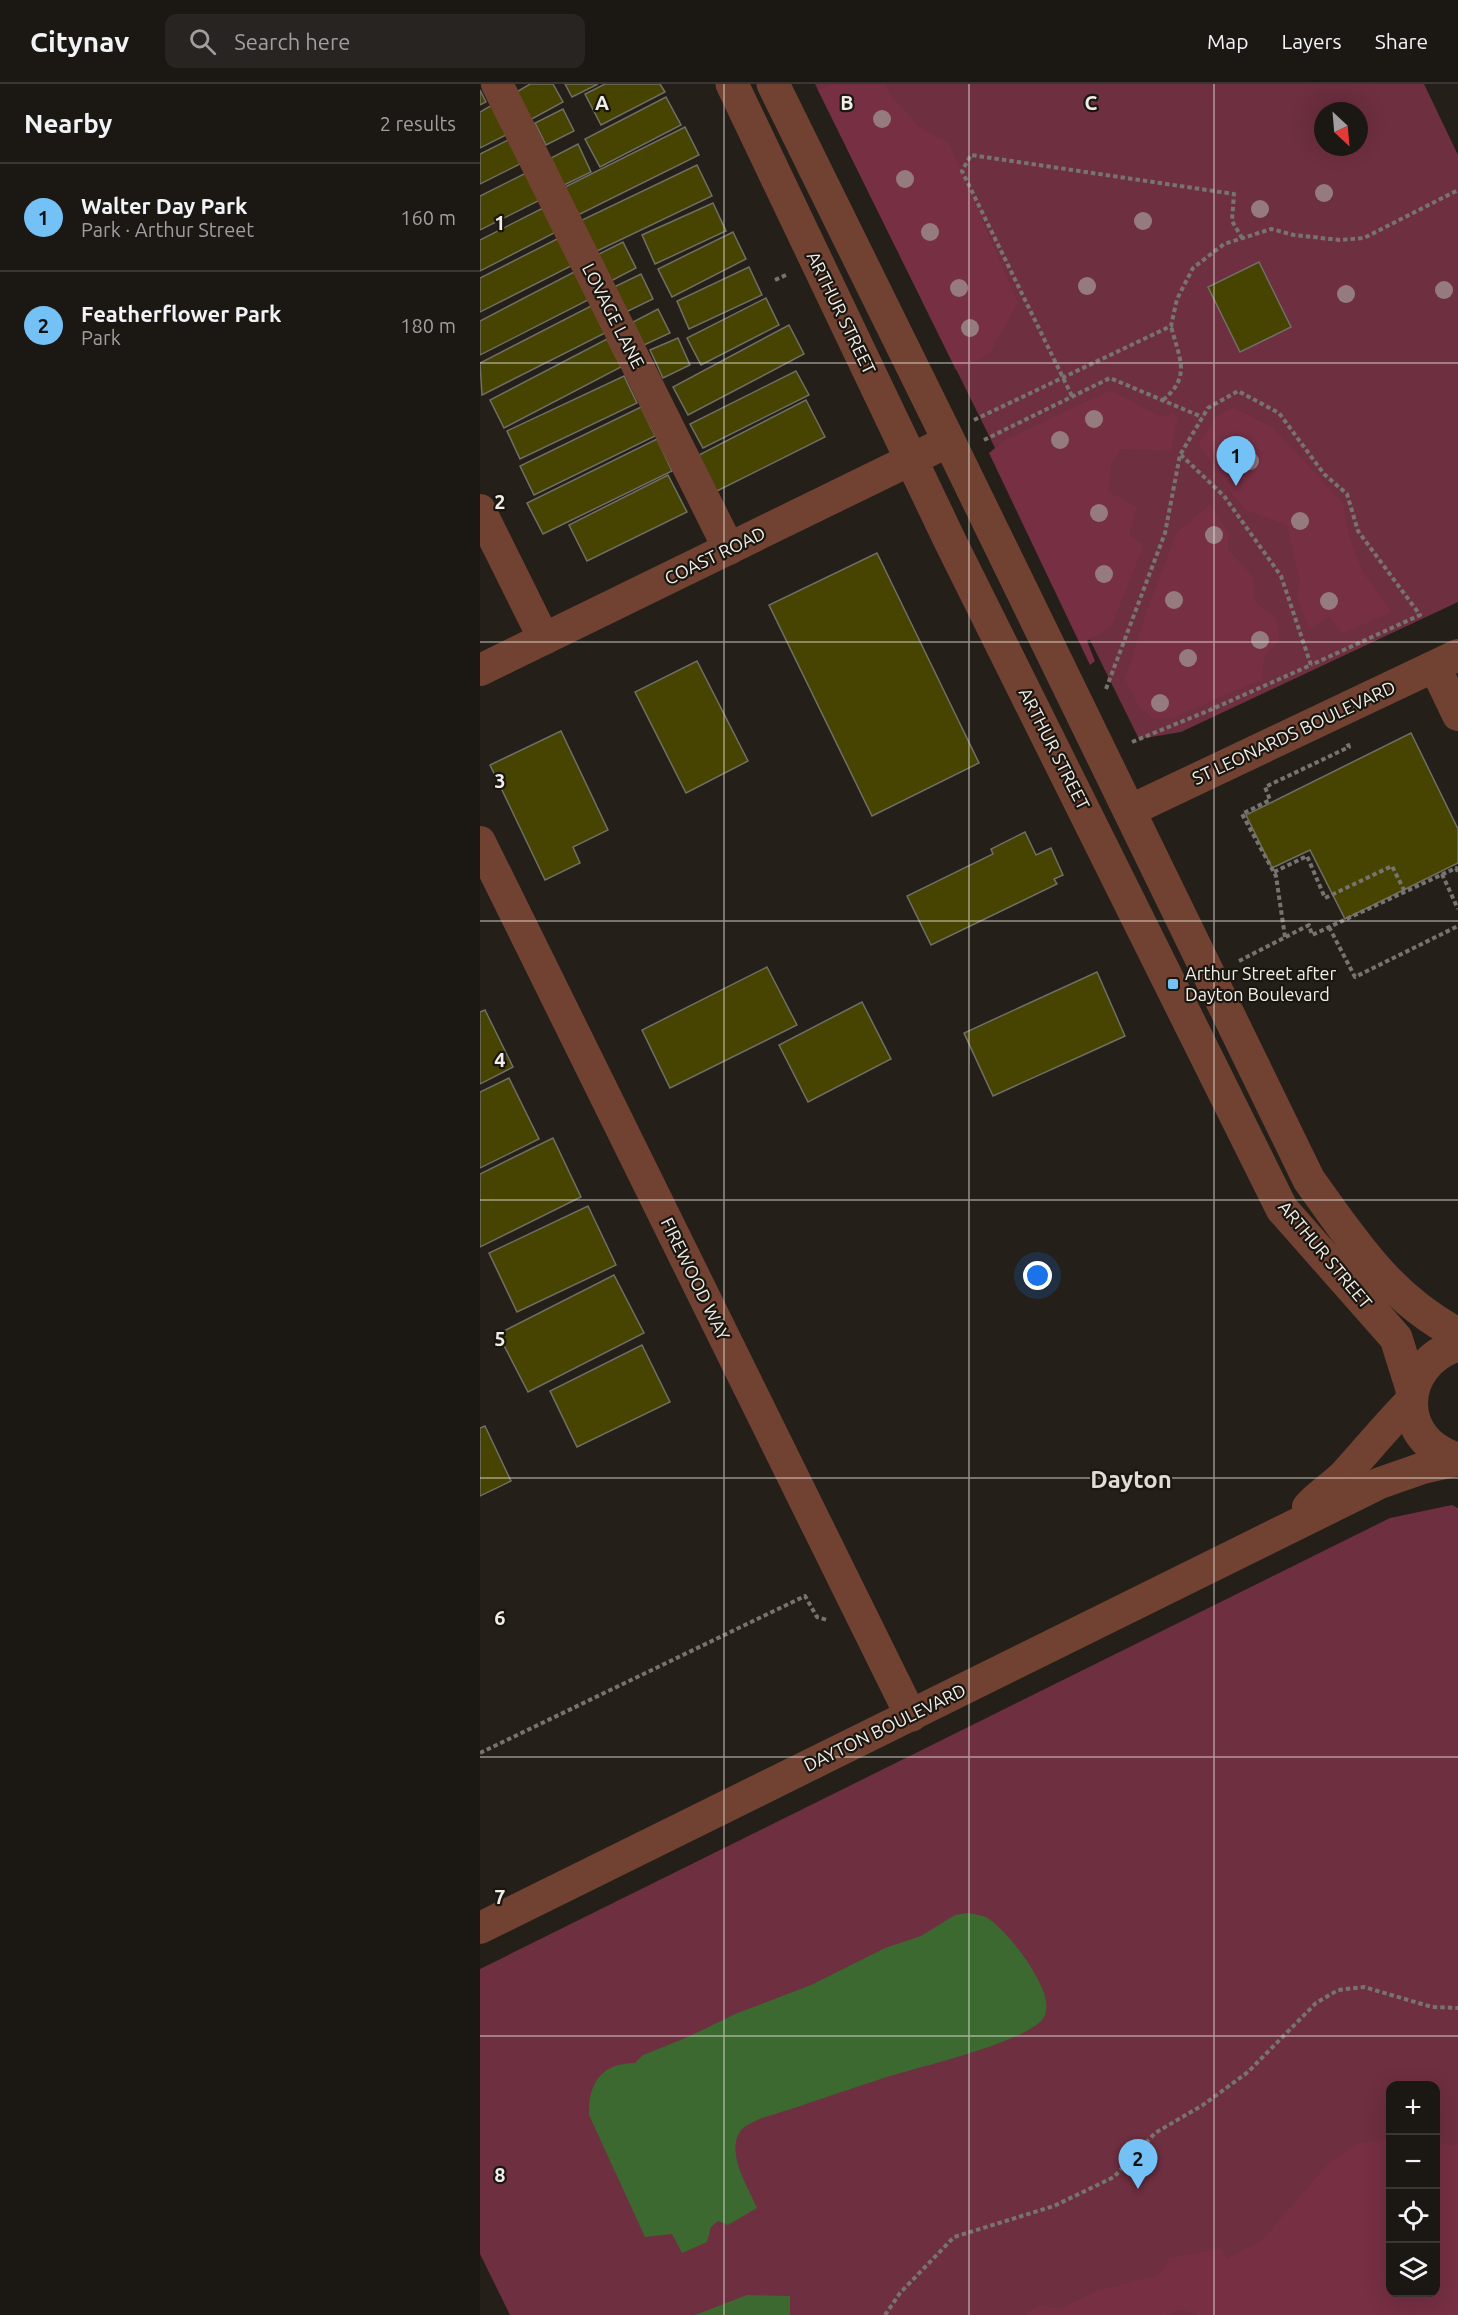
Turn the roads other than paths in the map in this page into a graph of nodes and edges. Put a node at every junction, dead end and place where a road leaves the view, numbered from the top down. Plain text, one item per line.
1 (497, 84) edge
2 (732, 84) edge
3 (773, 84) edge
4 (961, 431) junction
5 (910, 460) junction
6 (480, 510) edge
7 (729, 549) junction
8 (544, 639) junction
9 (1446, 661) edge
10 (480, 670) edge
11 (1458, 715) edge
12 (1129, 811) junction
13 (480, 842) edge
14 (1458, 1334) edge
15 (1458, 1345) edge
16 (1412, 1395) junction
17 (1458, 1460) edge
18 (1290, 1529) junction
19 (910, 1716) junction
20 (480, 1928) edge

1 - 7 street, LOVAGE LANE
2 - 5 street, ARTHUR STREET
3 - 4 street, ARTHUR STREET
4 - 5 street, COAST ROAD
4 - 12 street, ARTHUR STREET
5 - 7 street, COAST ROAD
5 - 16 street, ARTHUR STREET
6 - 8 street
7 - 8 street, COAST ROAD
8 - 10 street, COAST ROAD
9 - 11 street
9 - 12 street, ST LEONARDS BOULEVARD
12 - 14 street, ARTHUR STREET
13 - 19 street, FIREWOOD WAY
15 - 16 street
16 - 17 street, ARTHUR STREET
16 - 18 street, DAYTON BOULEVARD
17 - 18 street, DAYTON BOULEVARD
18 - 19 street, DAYTON BOULEVARD
19 - 20 street, DAYTON BOULEVARD

